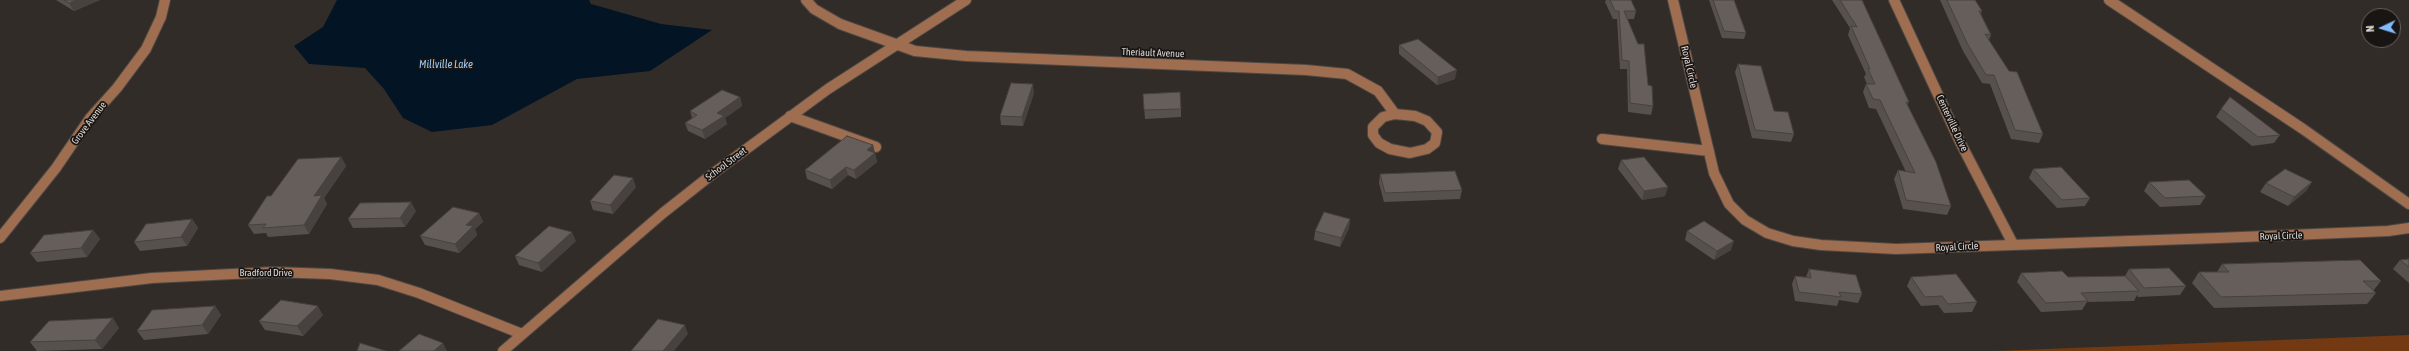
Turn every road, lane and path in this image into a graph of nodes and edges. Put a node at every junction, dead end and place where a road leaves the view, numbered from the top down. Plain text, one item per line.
1 (165, 0) edge
2 (806, 0) edge
3 (966, 0) edge
4 (1672, 0) edge
5 (1894, 0) edge
6 (2109, 0) edge
7 (895, 45) junction
8 (1395, 114) junction
9 (790, 116) junction
10 (1602, 139) dead end
11 (876, 147) dead end
12 (1708, 151) junction
13 (2409, 204) edge
14 (2409, 228) edge
15 (0, 238) edge
16 (2013, 244) junction
17 (0, 296) edge
18 (522, 334) junction
19 (503, 351) edge

1 - 15 street, Grove Avenue
2 - 7 street, Theriault Avenue
3 - 7 street, School Street
4 - 12 street, Royal Circle
5 - 16 street, Centerville Drive
6 - 13 street
7 - 8 street, Theriault Avenue
7 - 9 street, School Street
8 - 8 street
9 - 11 street
9 - 18 street, School Street
10 - 12 street
12 - 16 street, Royal Circle
14 - 16 street, Royal Circle
17 - 18 street, Bradford Drive
18 - 19 street, School Street

